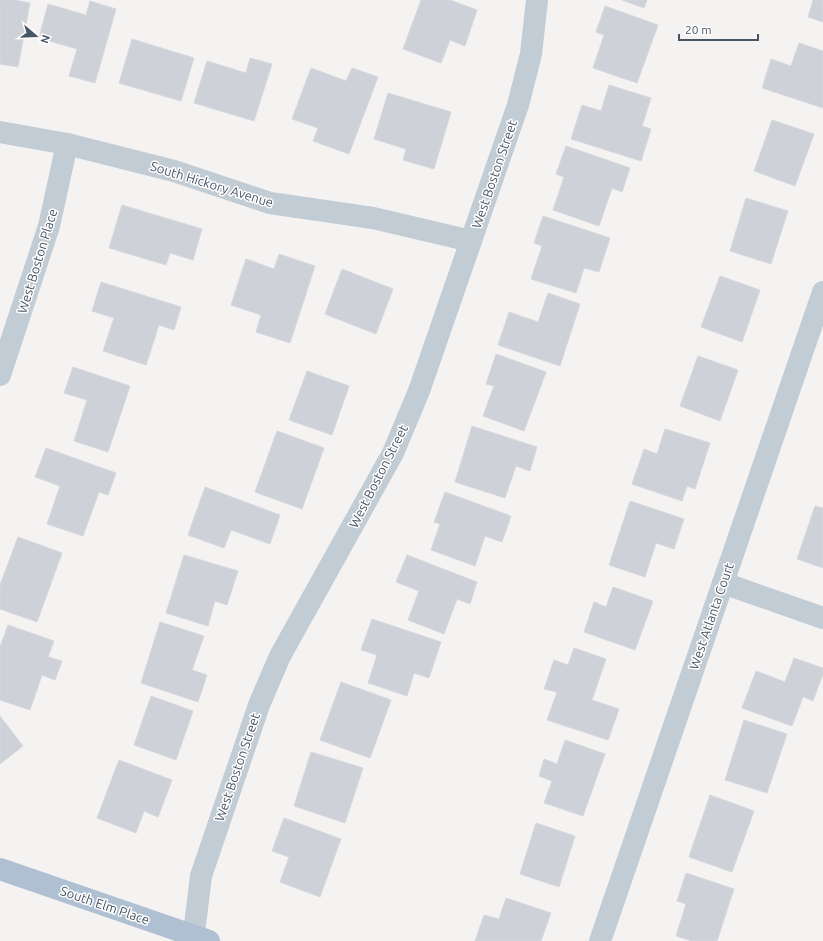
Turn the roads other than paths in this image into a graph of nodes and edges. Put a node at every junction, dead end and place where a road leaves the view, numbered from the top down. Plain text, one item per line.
1 (537, 0) edge
2 (0, 132) edge
3 (67, 144) junction
4 (472, 241) junction
5 (823, 292) edge
6 (0, 376) edge
7 (723, 583) junction
8 (823, 618) edge
9 (0, 869) edge
10 (199, 939) edge
11 (600, 941) edge

1 - 4 street, West Boston Street
2 - 3 street, South Hickory Avenue
3 - 4 street, South Hickory Avenue
3 - 6 street, West Boston Place
4 - 10 street, West Boston Street
5 - 7 street, West Atlanta Court
7 - 8 street
7 - 11 street, West Atlanta Court
9 - 10 main road, South Elm Place

